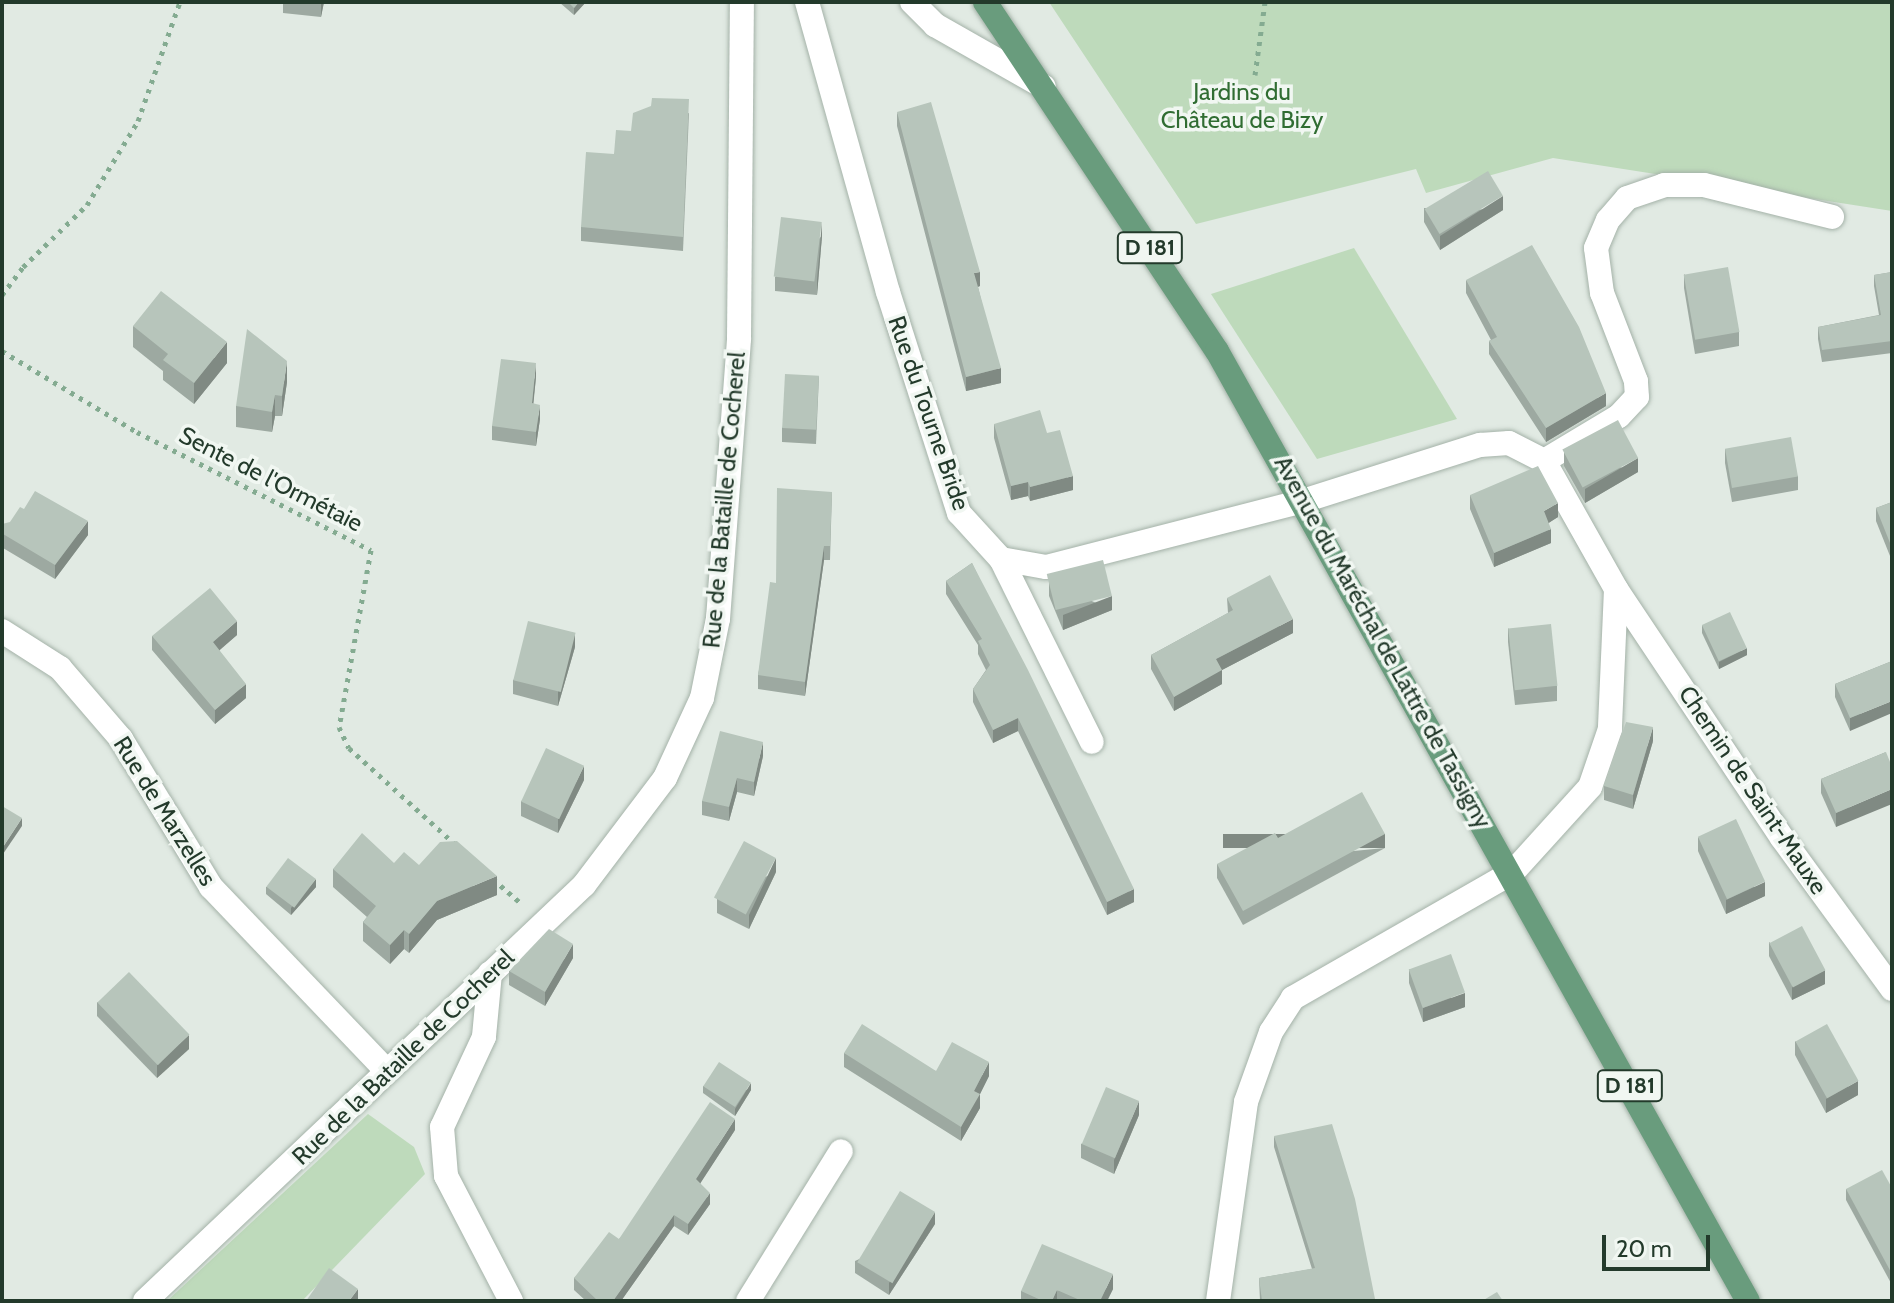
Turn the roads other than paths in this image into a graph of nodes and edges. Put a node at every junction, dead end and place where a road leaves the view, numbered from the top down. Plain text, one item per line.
1 (742, 2) edge
2 (807, 2) edge
3 (912, 2) edge
4 (985, 2) edge
5 (1044, 87) junction
6 (1832, 217) dead end
7 (1544, 461) junction
8 (1303, 501) junction
9 (1001, 559) junction
10 (1616, 589) junction
11 (2, 631) edge
12 (1092, 742) dead end
13 (1513, 872) junction
14 (490, 973) junction
15 (1892, 989) edge
16 (386, 1070) junction
17 (841, 1151) dead end
18 (145, 1301) edge
19 (511, 1301) edge
20 (748, 1301) edge
21 (1218, 1301) edge
22 (1748, 1301) edge

1 - 14 street, Rue de la Bataille de Cocherel
2 - 9 street, Rue du Tourne Bride
3 - 5 street
4 - 5 main road, Avenue du Maréchal de Lattre de Tassigny / D 181
5 - 8 main road, Avenue du Maréchal de Lattre de Tassigny / D 181
6 - 7 street
7 - 8 street
7 - 10 street, Chemin de Saint-Mauxe
8 - 9 street
8 - 13 main road, Avenue du Maréchal de Lattre de Tassigny / D 181
9 - 12 street, Rue du Tourne Bride
10 - 13 street
10 - 15 street, Chemin de Saint-Mauxe
11 - 16 street, Rue de Marzelles
13 - 21 street
13 - 22 main road, Avenue du Maréchal de Lattre de Tassigny / D 181
14 - 16 street, Rue de la Bataille de Cocherel
14 - 19 street
16 - 18 street, Rue de la Bataille de Cocherel
17 - 20 street

